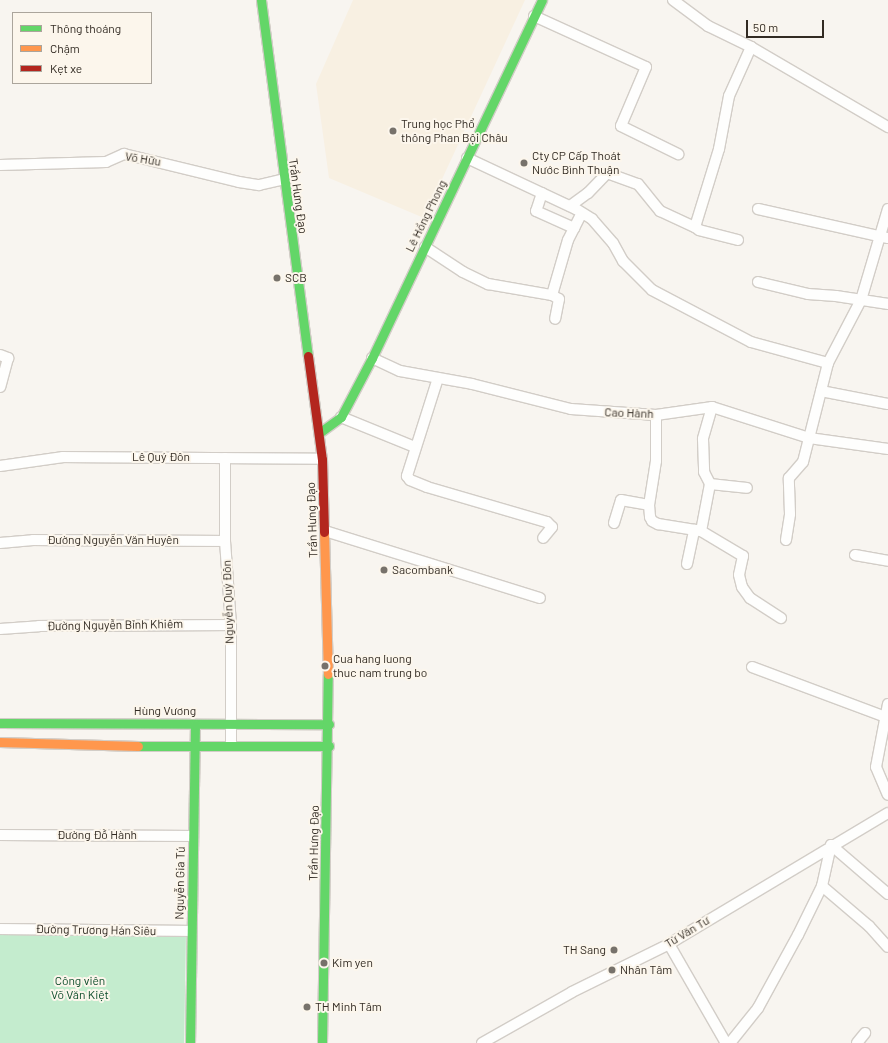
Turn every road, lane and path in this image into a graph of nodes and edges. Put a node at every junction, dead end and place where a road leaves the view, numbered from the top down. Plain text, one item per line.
1 (261, 0) edge
2 (542, 0) edge
3 (673, 0) edge
4 (534, 16) junction
5 (750, 47) junction
6 (888, 127) edge
7 (678, 154) dead end
8 (467, 158) junction
9 (0, 165) edge
10 (284, 179) junction
11 (542, 193) junction
12 (570, 206) junction
13 (758, 209) dead end
14 (888, 209) edge
15 (582, 213) junction
16 (695, 227) junction
17 (574, 228) junction
18 (884, 237) edge
19 (738, 240) dead end
20 (425, 247) junction
21 (758, 282) dead end
22 (552, 295) junction
23 (861, 300) junction
24 (888, 304) edge
25 (555, 319) dead end
26 (0, 355) edge
27 (372, 358) junction
28 (828, 363) junction
29 (438, 378) junction
30 (0, 387) edge
31 (821, 391) junction
32 (888, 404) edge
33 (712, 407) junction
34 (656, 415) junction
35 (341, 417) junction
36 (319, 433) junction
37 (809, 438) junction
38 (416, 447) junction
39 (888, 449) edge
40 (225, 458) junction
41 (322, 460) junction
42 (0, 466) edge
43 (710, 484) junction
44 (747, 488) dead end
45 (649, 505) junction
46 (614, 522) dead end
47 (698, 530) junction
48 (325, 531) junction
49 (543, 538) dead end
50 (786, 540) dead end
51 (225, 541) junction
52 (0, 543) edge
53 (854, 555) dead end
54 (888, 561) edge
55 (687, 564) dead end
56 (540, 598) dead end
57 (781, 618) dead end
58 (231, 625) junction
59 (0, 629) edge
60 (752, 667) dead end
61 (888, 704) edge
62 (886, 717) junction
63 (0, 723) edge
64 (195, 724) junction
65 (229, 724) junction
66 (329, 724) junction
67 (0, 742) edge
68 (194, 746) junction
69 (231, 746) junction
70 (329, 746) junction
71 (888, 795) edge
72 (888, 813) edge
73 (0, 835) edge
74 (193, 836) junction
75 (831, 845) junction
76 (822, 886) junction
77 (888, 894) edge
78 (0, 929) edge
79 (191, 931) junction
80 (669, 944) junction
81 (888, 947) edge
82 (865, 1033) dead end
83 (190, 1043) edge
84 (322, 1043) edge
85 (482, 1043) edge
86 (726, 1043) edge
87 (730, 1043) edge
88 (857, 1043) edge

1 - 10 main road, Trần Hưng Đạo
2 - 4 main road, Lê Hồng Phong
3 - 5 street
4 - 7 street
4 - 8 main road, Lê Hồng Phong
5 - 6 street
5 - 16 street
8 - 11 street
8 - 20 main road, Lê Hồng Phong
9 - 10 street, Võ Hữu
10 - 36 main road, Trần Hưng Đạo
11 - 12 street
11 - 17 street
12 - 15 street
12 - 16 street
13 - 18 street
14 - 18 street
15 - 17 street
15 - 28 street
16 - 19 street
17 - 22 street
18 - 23 street
20 - 22 street
20 - 27 main road, Lê Hồng Phong
21 - 23 street
22 - 25 street
23 - 24 street
23 - 28 street
26 - 30 street
27 - 29 street, Cao Hành
27 - 35 main road, Lê Hồng Phong
28 - 31 street
29 - 34 street, Cao Hành
29 - 38 street
31 - 32 street
31 - 37 street
33 - 34 street, Cao Hành
33 - 37 street, Cao Hành
33 - 43 street
34 - 45 street
35 - 36 main road, Lê Hồng Phong
35 - 38 street
36 - 41 main road, Trần Hưng Đạo
37 - 39 street, Cao Hành
37 - 50 street
38 - 49 street
40 - 41 street, Lê Quý Đôn
40 - 42 street, Lê Quý Đôn
40 - 51 street, Nguyễn Quý Đôn
41 - 48 main road, Trần Hưng Đạo
43 - 44 street
43 - 47 street
45 - 46 street
45 - 47 street
47 - 55 street
47 - 57 street
48 - 56 street
48 - 66 main road, Trần Hưng Đạo
51 - 52 street, Đường Nguyễn Văn Huyên
51 - 58 street, Nguyễn Quý Đôn
53 - 54 street
58 - 59 street, Đường Nguyễn Bỉnh Khiêm
58 - 65 street, Nguyễn Quý Đôn
60 - 62 street
61 - 62 street
62 - 71 street
63 - 64 main road, Hùng Vương
64 - 65 main road, Hùng Vương
64 - 68 main road, Nguyễn Gia Tú
65 - 66 main road, Hùng Vương
65 - 69 street, Nguyễn Quý Đôn
66 - 70 main road, Trần Hưng Đạo
67 - 68 main road
68 - 69 main road
68 - 74 main road, Nguyễn Gia Tú
69 - 70 main road
70 - 84 main road, Trần Hưng Đạo
72 - 75 street, Từ Văn Tư
73 - 74 street, Đường Đỗ Hành
74 - 79 main road, Nguyễn Gia Tú
75 - 76 street
75 - 77 street
75 - 80 street, Từ Văn Tư
76 - 81 street
76 - 87 street
78 - 79 street, Đường Trương Hán Siêu
79 - 83 main road, Nguyễn Gia Tú
80 - 85 street, Từ Văn Tư
80 - 86 street
82 - 88 street

